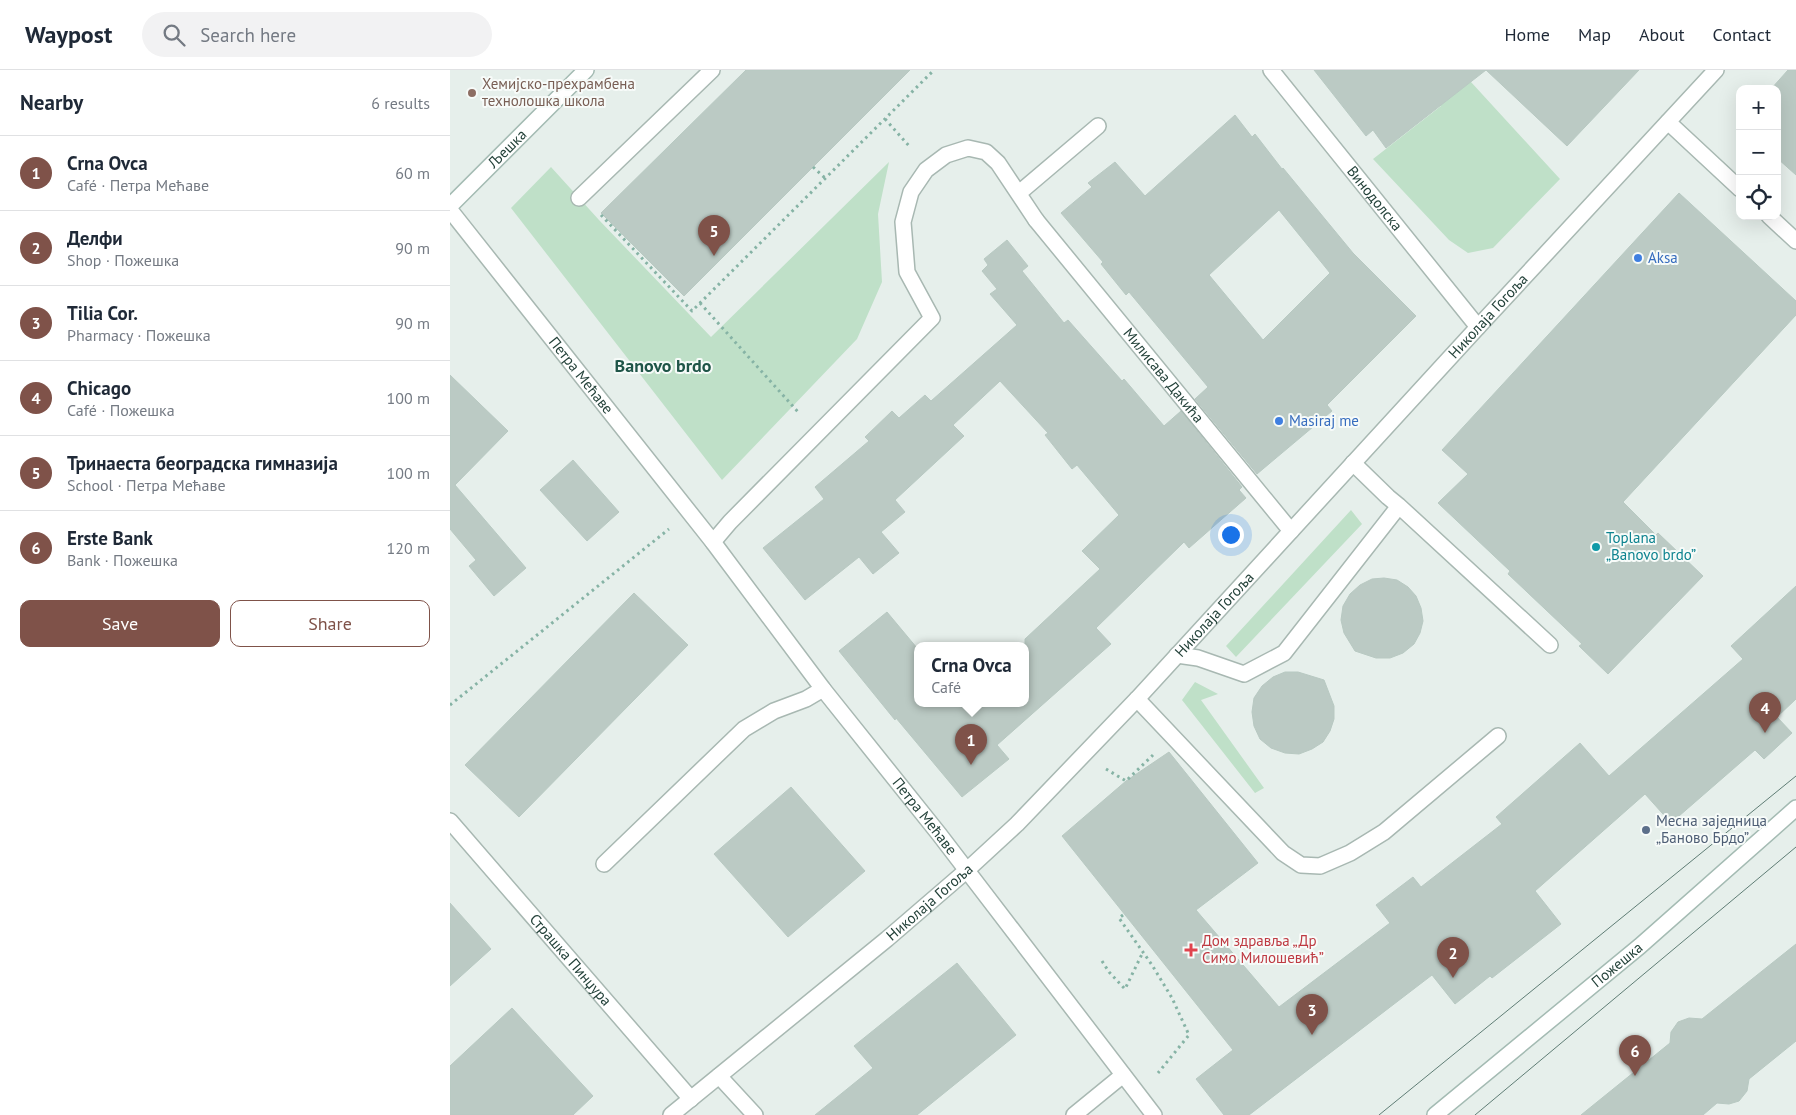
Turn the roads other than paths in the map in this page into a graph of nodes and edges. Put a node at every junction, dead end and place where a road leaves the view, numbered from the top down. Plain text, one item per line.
1 (586, 70) edge
2 (712, 70) edge
3 (1271, 70) edge
4 (1716, 70) edge
5 (1668, 122) junction
6 (1098, 126) dead end
7 (1736, 185) edge
8 (1019, 192) junction
9 (581, 197) road end
10 (450, 206) edge
11 (450, 210) edge
12 (1773, 220) edge
13 (1796, 242) edge
14 (1478, 327) junction
15 (1353, 463) junction
16 (1400, 506) junction
17 (1291, 531) junction
18 (713, 542) junction
19 (1550, 645) dead end
20 (1177, 655) junction
21 (823, 689) junction
22 (1137, 699) junction
23 (1498, 736) dead end
24 (1796, 808) edge
25 (450, 821) edge
26 (604, 864) dead end
27 (966, 871) junction
28 (1123, 1075) junction
29 (719, 1076) junction
30 (691, 1099) junction
31 (671, 1115) edge
32 (755, 1115) edge
33 (1074, 1115) edge
34 (1154, 1115) edge
35 (1435, 1115) edge

1 - 10 street, Љешка
2 - 9 street
3 - 14 street, Винодолска
4 - 5 street, Николаја Гогоља
5 - 7 street
5 - 14 street, Николаја Гогоља
6 - 8 street
8 - 17 street, Милисава Дакића
8 - 18 street, Милисава Дакића
11 - 18 street, Петра Мећаве
12 - 13 street
14 - 15 street, Николаја Гогоља
15 - 16 street
15 - 17 street, Николаја Гогоља
16 - 19 street
16 - 20 street
17 - 20 street, Николаја Гогоља
18 - 21 street, Петра Мећаве
20 - 22 street, Николаја Гогоља
21 - 26 street
21 - 27 street, Петра Мећаве
22 - 23 street
22 - 27 street, Николаја Гогоља
24 - 35 street, Пожешка
25 - 30 street, Страшка Пинџура
27 - 28 street, Петра Мећаве
27 - 29 street, Николаја Гогоља
28 - 33 street
28 - 34 street, Петра Мећаве
29 - 30 street, Николаја Гогоља
29 - 32 street
30 - 31 street, Николаја Гогоља

